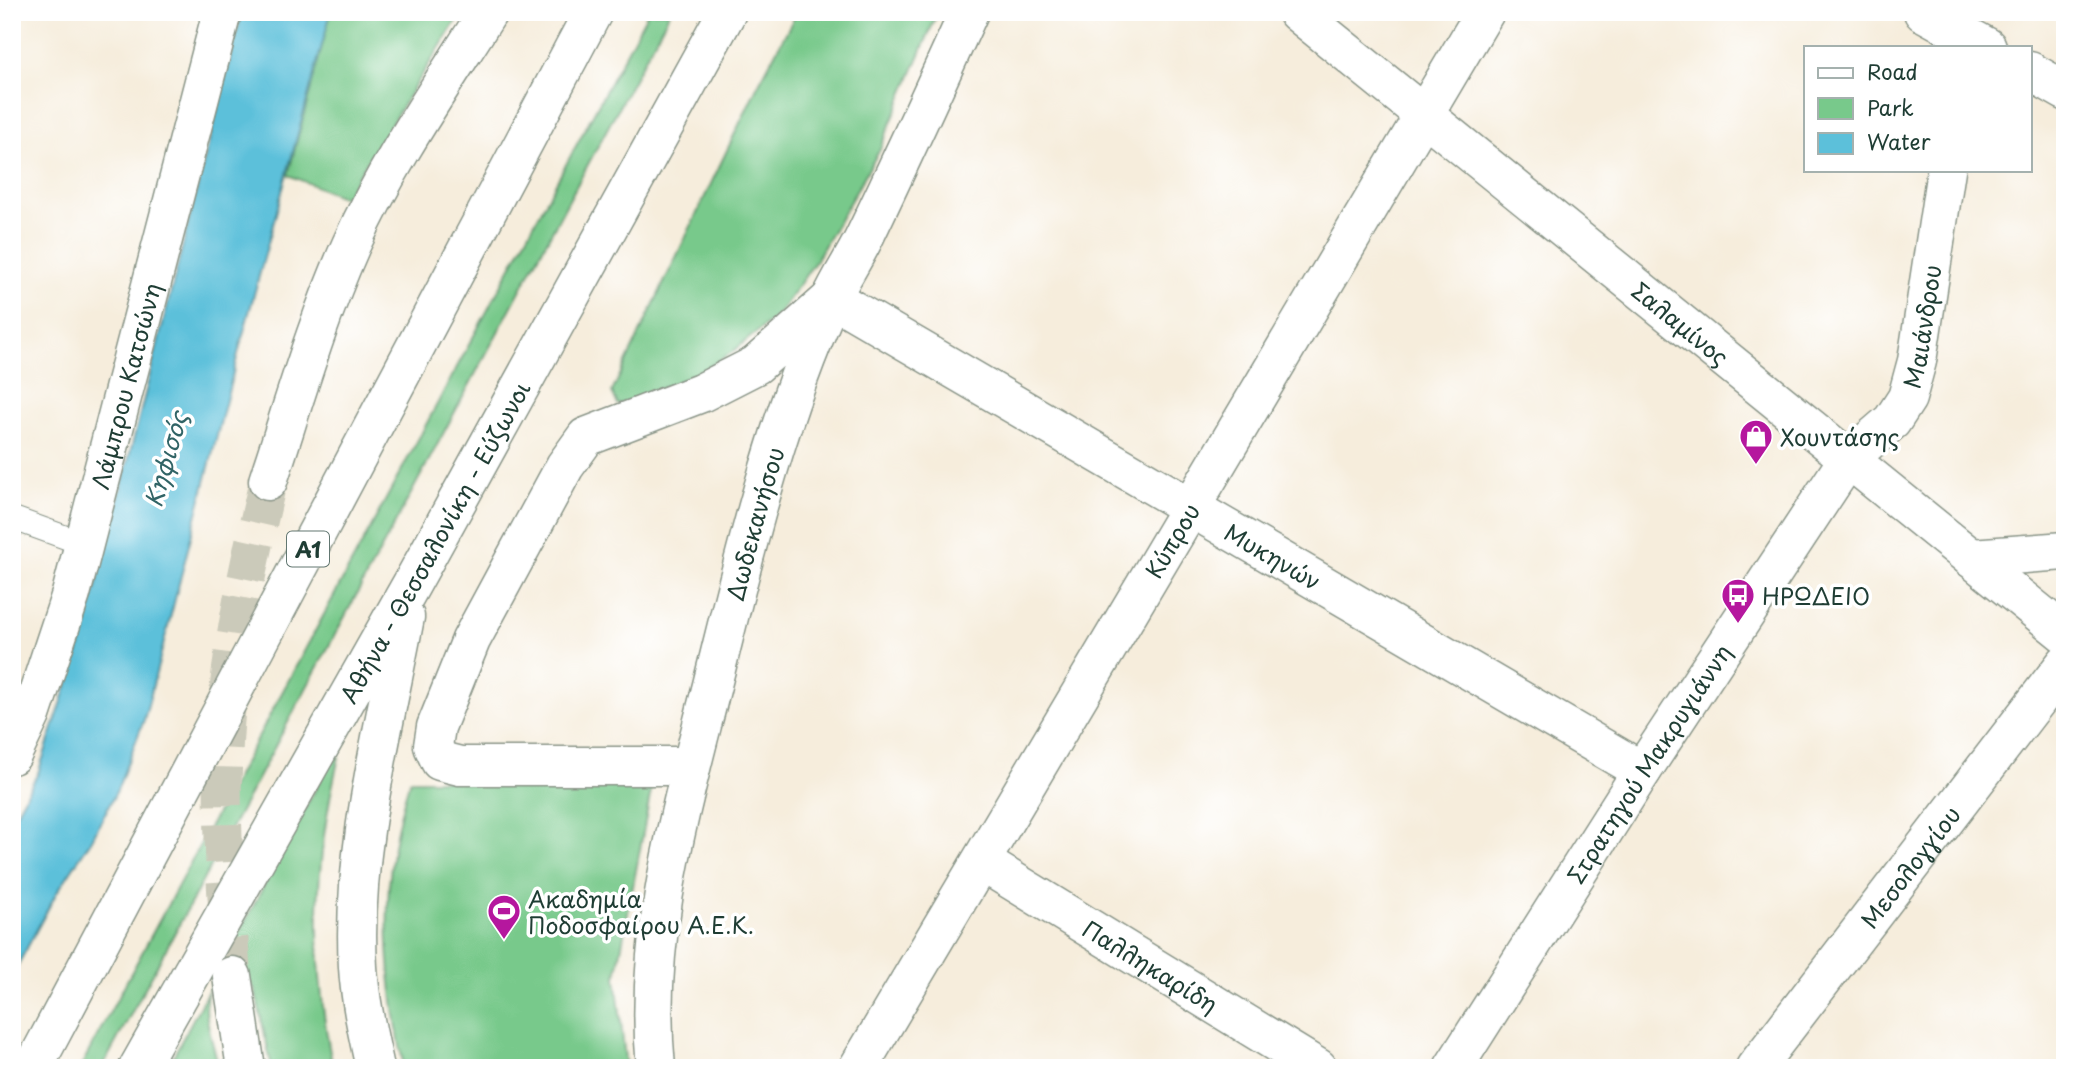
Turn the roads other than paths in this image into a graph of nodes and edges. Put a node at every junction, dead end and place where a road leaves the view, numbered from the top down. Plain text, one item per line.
1 (222, 12) edge
2 (488, 12) edge
3 (593, 12) edge
4 (727, 12) edge
5 (969, 12) edge
6 (1297, 12) edge
7 (1485, 12) edge
8 (1923, 12) edge
9 (1972, 36) edge
10 (2032, 72) edge
11 (2065, 91) edge
12 (1423, 114) junction
13 (1946, 172) edge
14 (832, 298) junction
15 (1848, 459) junction
16 (268, 481) tunnel mouth
17 (1188, 508) junction
18 (12, 518) edge
19 (84, 544) junction
20 (2065, 551) edge
21 (1971, 558) junction
22 (411, 585) junction
23 (2065, 634) edge
24 (2065, 664) edge
25 (12, 755) edge
26 (691, 766) junction
27 (1642, 771) junction
28 (982, 862) junction
29 (232, 976) tunnel mouth
30 (33, 1068) edge
31 (138, 1068) edge
32 (246, 1068) edge
33 (375, 1068) edge
34 (656, 1068) edge
35 (858, 1068) edge
36 (1318, 1068) edge
37 (1453, 1068) edge
38 (1755, 1068) edge

1 - 19 main road, Λάμπρου Κατσώνη
2 - 16 main road
3 - 30 main road, Α1
4 - 22 main road, Αθήνα - Θεσσαλονίκη - Εύζωνοι
5 - 14 main road, Δωδεκανήσου
6 - 12 main road, Σαλαμίνος
7 - 12 main road, Κύπρου
8 - 9 main road
10 - 11 main road
12 - 15 main road, Σαλαμίνος
12 - 17 main road, Κύπρου
13 - 15 main road, Μαιάνδρου
14 - 17 main road, Μυκηνών
14 - 26 main road, Δωδεκανήσου
14 - 26 main road
15 - 21 main road, Σαλαμίνος
15 - 27 main road, Στρατηγού Μακρυγιάννη
17 - 27 main road, Μυκηνών
17 - 28 main road, Κύπρου
18 - 19 lane
19 - 25 main road, Λάμπρου Κατσώνη
20 - 21 main road
21 - 23 main road, Σαλαμίνος
22 - 31 main road, Αθήνα - Θεσσαλονίκη - Εύζωνοι
22 - 33 main road
24 - 38 main road, Μεσολογγίου
26 - 34 main road, Δωδεκανήσου
27 - 37 main road, Στρατηγού Μακρυγιάννη
28 - 35 main road, Κύπρου
28 - 36 main road, Παλληκαρίδη
29 - 32 main road

